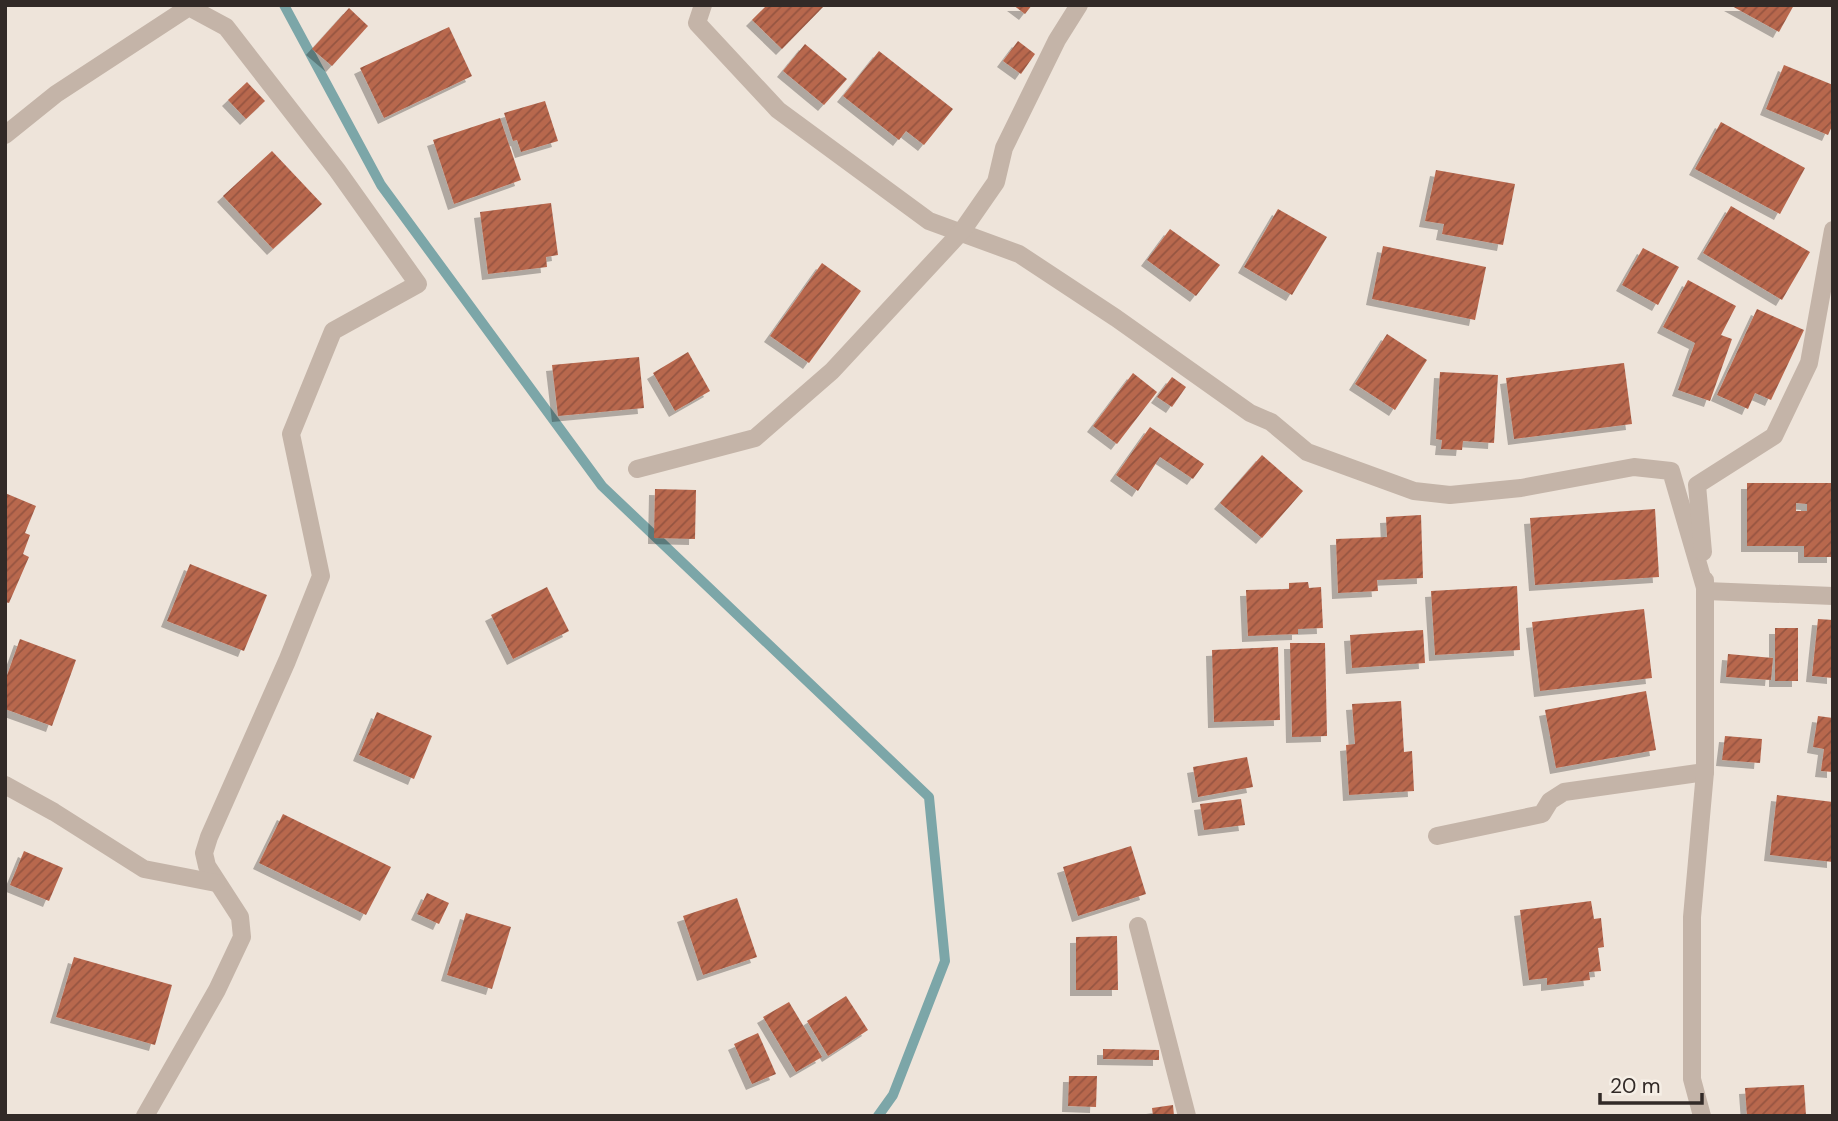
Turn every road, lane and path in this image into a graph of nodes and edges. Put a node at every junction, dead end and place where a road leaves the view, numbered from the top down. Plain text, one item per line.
1 (703, 5) edge
2 (1079, 5) edge
3 (5, 135) edge
4 (1833, 230) edge
5 (962, 231) junction
6 (637, 469) dead end
7 (1706, 591) junction
8 (1833, 596) edge
9 (1705, 772) junction
10 (5, 785) edge
11 (1437, 836) dead end
12 (216, 883) junction
13 (1138, 926) dead end
14 (145, 1116) edge
15 (1187, 1116) edge
16 (1702, 1116) edge

1 - 5 street
2 - 5 street
3 - 12 street
4 - 7 street
5 - 6 street
5 - 7 street
7 - 8 street
7 - 9 street
9 - 11 street
9 - 16 street
10 - 12 street
12 - 14 street
13 - 15 street

